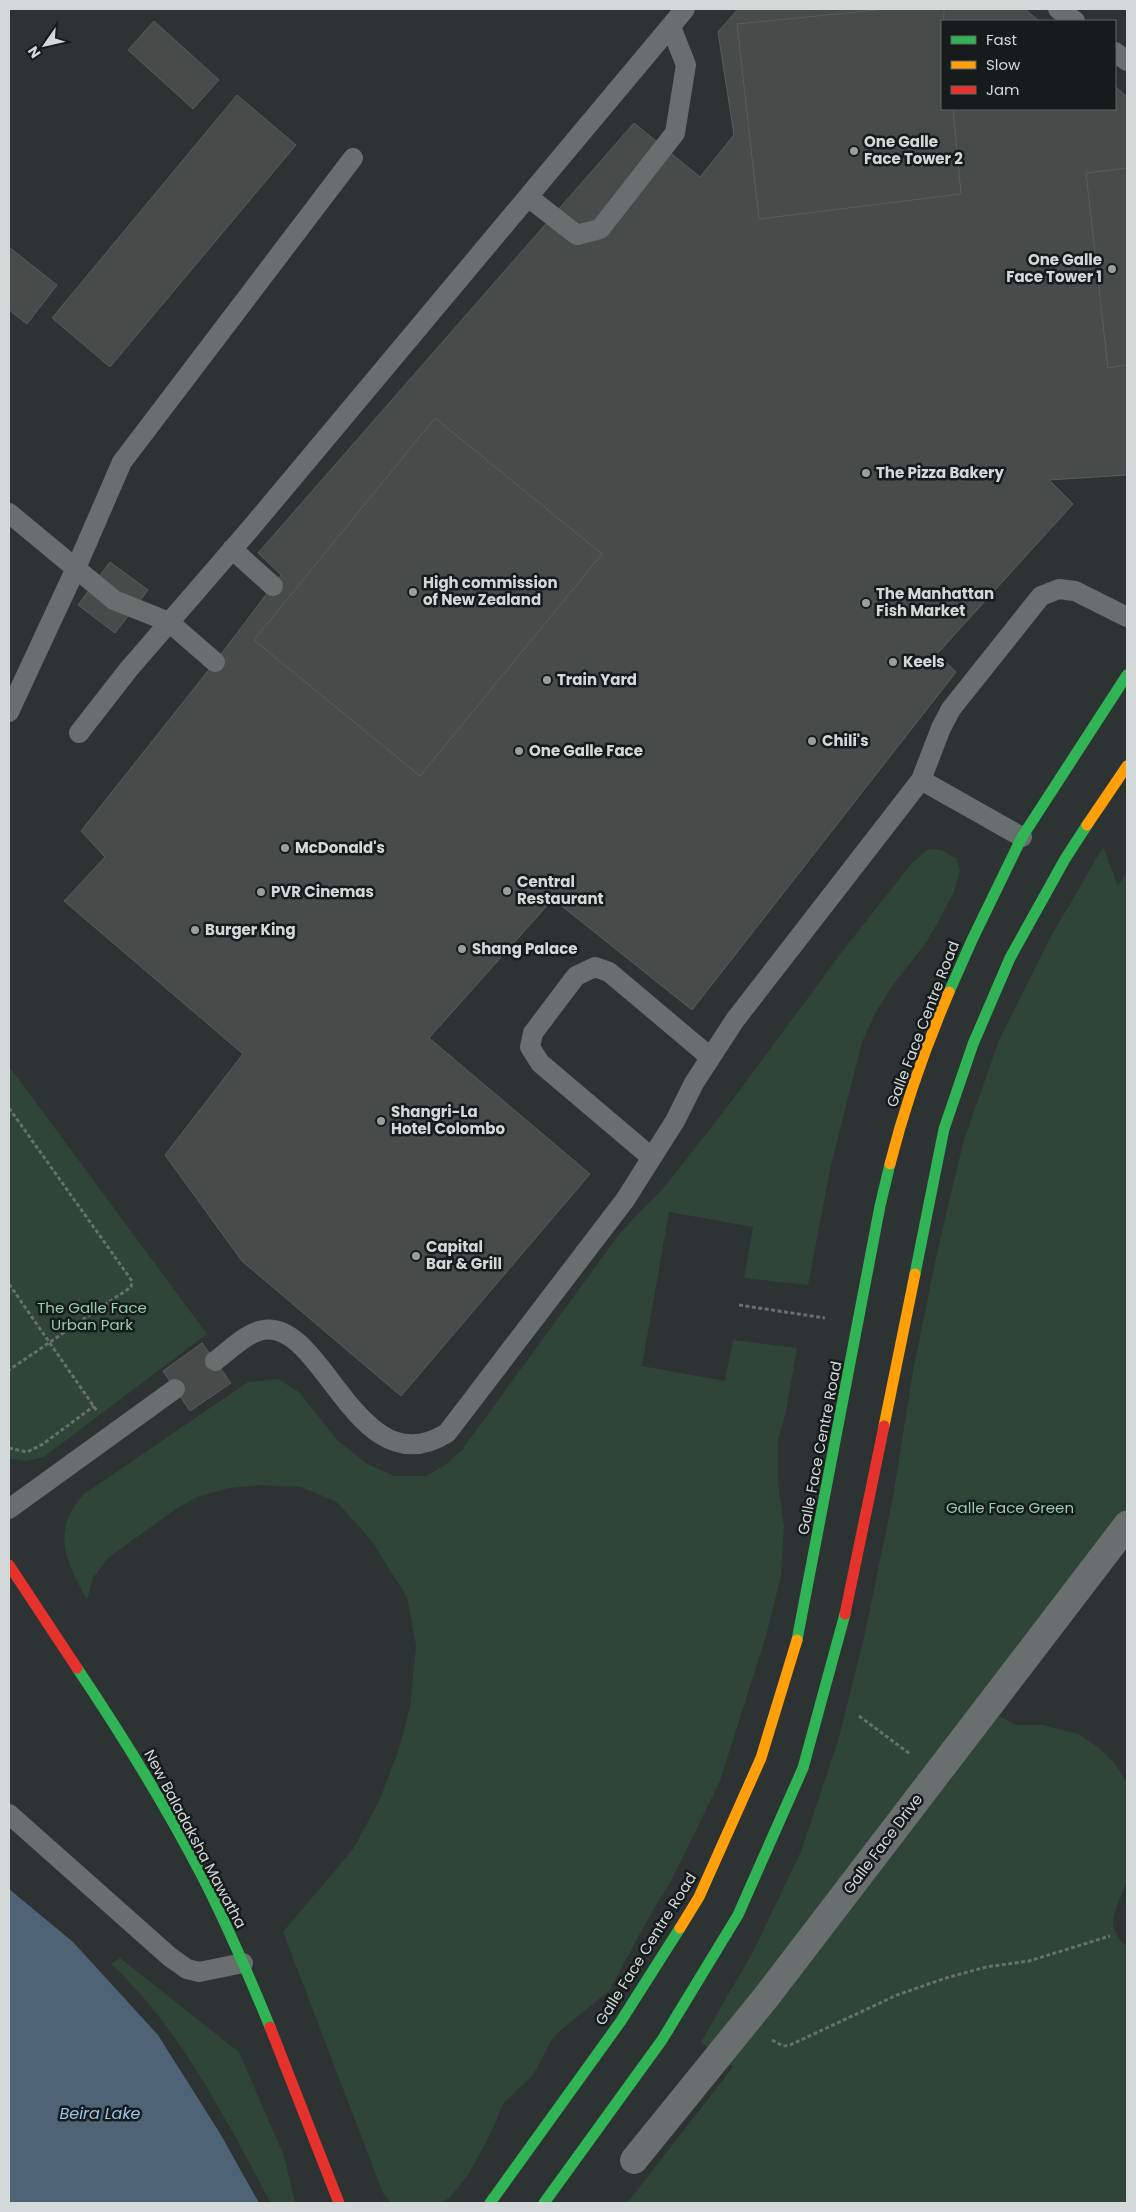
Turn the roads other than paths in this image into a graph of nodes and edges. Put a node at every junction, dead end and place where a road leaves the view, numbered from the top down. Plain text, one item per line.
1 (685, 9) edge
2 (1058, 9) edge
3 (1074, 20) edge
4 (671, 27) junction
5 (1116, 53) edge
6 (1127, 62) edge
7 (352, 158) dead end
8 (528, 197) junction
9 (9, 513) edge
10 (232, 549) junction
11 (76, 568) junction
12 (273, 586) dead end
13 (1127, 617) edge
14 (169, 622) junction
15 (215, 662) dead end
16 (1127, 675) edge
17 (9, 712) edge
18 (79, 734) dead end
19 (1127, 766) edge
20 (921, 780) junction
21 (1022, 837) junction
22 (710, 1057) junction
23 (651, 1157) junction
24 (215, 1361) dead end
25 (175, 1389) dead end
26 (9, 1509) edge
27 (1127, 1525) edge
28 (9, 1565) edge
29 (9, 1814) edge
30 (244, 1963) junction
31 (634, 2160) dead end
32 (339, 2203) edge
33 (490, 2203) edge
34 (544, 2203) edge

1 - 4 lane
2 - 3 lane
4 - 8 lane
4 - 8 lane
5 - 6 lane
7 - 11 lane
8 - 10 lane
9 - 11 lane
10 - 12 lane
10 - 14 lane
11 - 14 lane
11 - 17 lane
13 - 20 lane
14 - 15 lane
14 - 18 lane
16 - 21 main road, Galle Face Centre Road
19 - 34 main road
20 - 21 lane
20 - 22 lane
21 - 33 main road, Galle Face Centre Road
22 - 23 lane
22 - 23 lane
23 - 24 lane
25 - 26 lane
27 - 31 street, Galle Face Drive
28 - 30 main road, New Baladaksha Mawatha
29 - 30 lane
30 - 32 main road, New Baladaksha Mawatha

